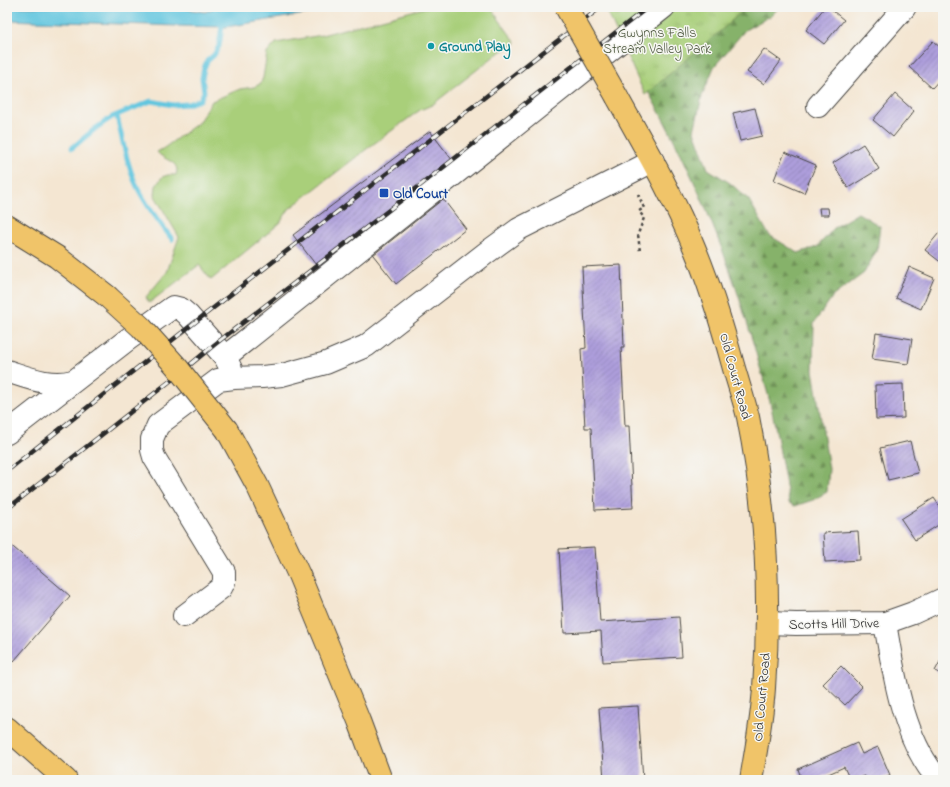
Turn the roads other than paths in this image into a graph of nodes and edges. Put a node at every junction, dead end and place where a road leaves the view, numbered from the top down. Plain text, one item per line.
1 (566, 7) edge
2 (664, 7) edge
3 (905, 7) edge
4 (818, 106) dead end
5 (653, 161) junction
6 (7, 226) edge
7 (225, 357) junction
8 (7, 371) edge
9 (234, 378) junction
10 (73, 381) junction
11 (7, 433) edge
12 (943, 599) edge
13 (184, 616) dead end
14 (767, 623) junction
15 (885, 623) junction
16 (7, 728) edge
17 (66, 780) edge
18 (381, 780) edge
19 (751, 780) edge
20 (940, 780) edge

1 - 5 main road, Old Court Road, bridge
2 - 7 street
3 - 4 street
5 - 9 street
5 - 14 main road, Old Court Road
6 - 18 main road, bridge
7 - 9 street
7 - 10 street
8 - 10 street
9 - 13 street
10 - 11 street
12 - 15 street, Scotts Hill Drive
14 - 15 street, Scotts Hill Drive
14 - 19 main road, Old Court Road
15 - 20 street
16 - 17 main road

